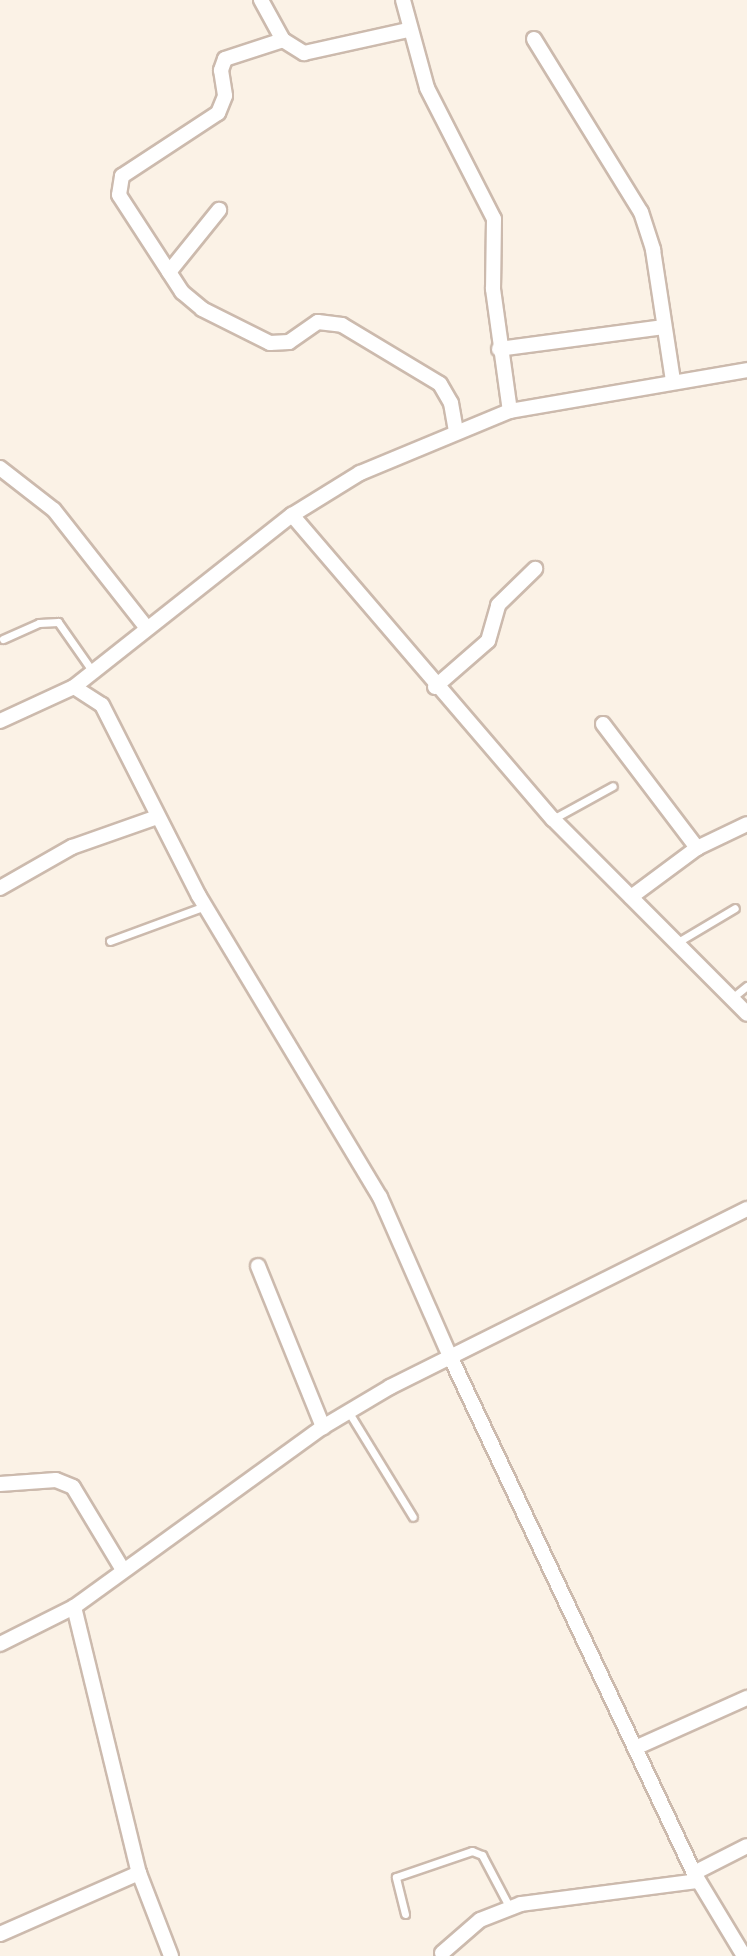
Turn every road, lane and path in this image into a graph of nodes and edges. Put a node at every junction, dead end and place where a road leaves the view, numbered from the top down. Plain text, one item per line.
1 (261, 0) edge
2 (403, 0) edge
3 (408, 30) junction
4 (534, 39) dead end
5 (283, 40) junction
6 (219, 210) dead end
7 (169, 272) junction
8 (663, 327) junction
9 (499, 349) junction
10 (747, 370) edge
11 (673, 381) junction
12 (510, 411) junction
13 (456, 430) junction
14 (0, 468) edge
15 (292, 515) junction
16 (535, 569) dead end
17 (146, 627) junction
18 (3, 639) dead end
19 (93, 672) junction
20 (74, 687) junction
21 (435, 687) junction
22 (0, 721) edge
23 (603, 724) dead end
24 (613, 786) dead end
25 (157, 817) junction
26 (553, 819) junction
27 (747, 824) edge
28 (697, 848) junction
29 (0, 888) edge
30 (631, 897) junction
31 (205, 906) junction
32 (735, 908) dead end
33 (110, 941) dead end
34 (678, 942) junction
35 (747, 986) edge
36 (732, 998) junction
37 (747, 1014) edge
38 (747, 1209) edge
39 (258, 1266) dead end
40 (449, 1354) junction
41 (348, 1411) junction
42 (323, 1427) junction
43 (0, 1484) edge
44 (413, 1517) dead end
45 (123, 1570) junction
46 (74, 1607) junction
47 (0, 1644) edge
48 (747, 1698) edge
49 (635, 1748) junction
50 (747, 1846) edge
51 (139, 1873) junction
52 (696, 1877) junction
53 (510, 1908) junction
54 (405, 1914) dead end
55 (0, 1934) edge
56 (442, 1953) dead end
57 (744, 1954) edge
58 (171, 1956) edge

1 - 5 street
2 - 3 street
3 - 5 street
3 - 9 street
4 - 8 street
5 - 7 street
6 - 7 street
7 - 13 street
8 - 9 street
8 - 11 street
9 - 12 street
10 - 11 street
11 - 12 street
12 - 13 street
13 - 15 street
14 - 17 street
15 - 17 street
15 - 21 street
16 - 21 street
17 - 19 street
18 - 19 lane
19 - 20 street
20 - 22 street
20 - 25 street
21 - 26 street
23 - 28 street
24 - 26 lane
25 - 29 street
25 - 31 street
26 - 30 street
27 - 28 street
28 - 30 street
30 - 34 street
31 - 33 lane
31 - 40 street
32 - 34 lane
34 - 36 street
35 - 36 lane
36 - 37 street
38 - 40 street
39 - 42 street
40 - 41 street
40 - 49 street
41 - 42 street
41 - 44 lane
42 - 45 street
43 - 45 street
45 - 46 street
46 - 47 street
46 - 51 street
48 - 49 street
49 - 52 street
50 - 52 street
51 - 55 street
51 - 58 street
52 - 53 street
52 - 57 street
53 - 54 lane
53 - 56 street

